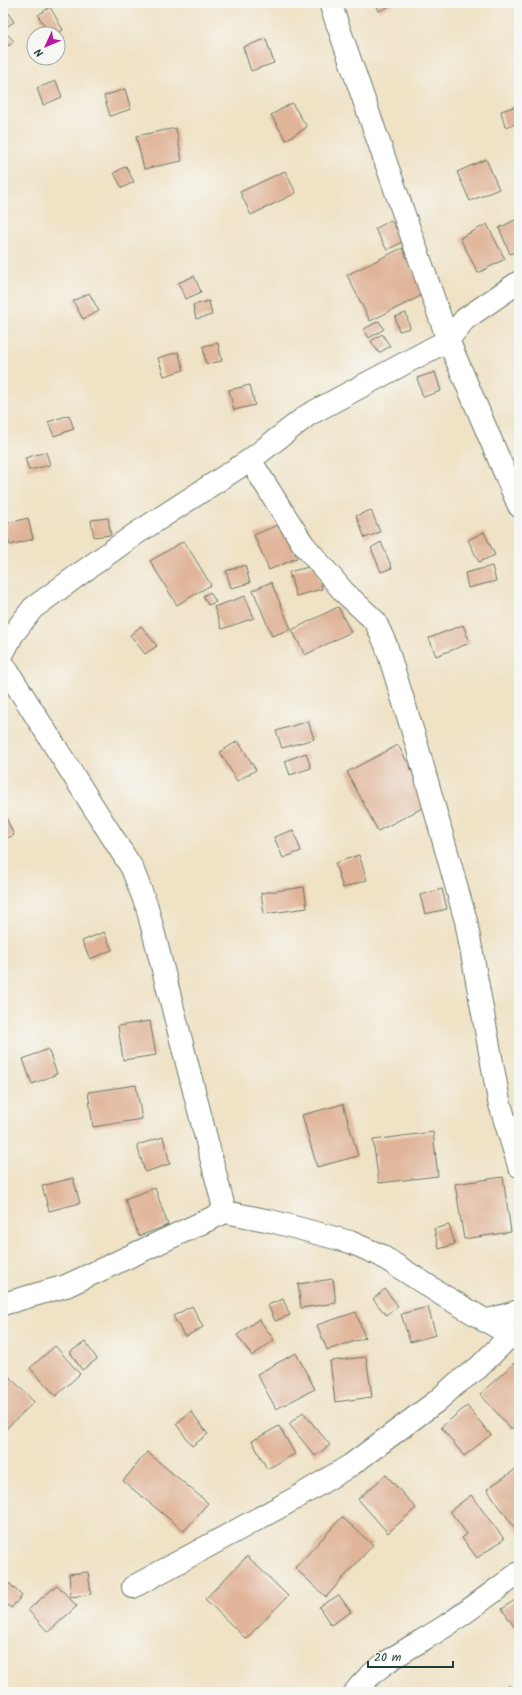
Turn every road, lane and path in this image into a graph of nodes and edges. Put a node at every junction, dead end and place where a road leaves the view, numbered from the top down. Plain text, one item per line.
1 (330, 3) edge
2 (519, 282) edge
3 (448, 340) junction
4 (250, 460) junction
5 (519, 506) edge
6 (3, 653) edge
7 (3, 664) edge
8 (519, 1166) edge
9 (225, 1212) junction
10 (3, 1304) edge
11 (519, 1311) edge
12 (485, 1321) junction
13 (515, 1338) edge
14 (519, 1573) edge
15 (133, 1587) dead end
16 (355, 1692) edge

1 - 3 street
2 - 3 street
3 - 4 street
3 - 5 street
4 - 6 street
4 - 8 street
7 - 9 street
9 - 10 street
9 - 12 street
11 - 12 street
12 - 13 street
13 - 15 street
14 - 16 street

